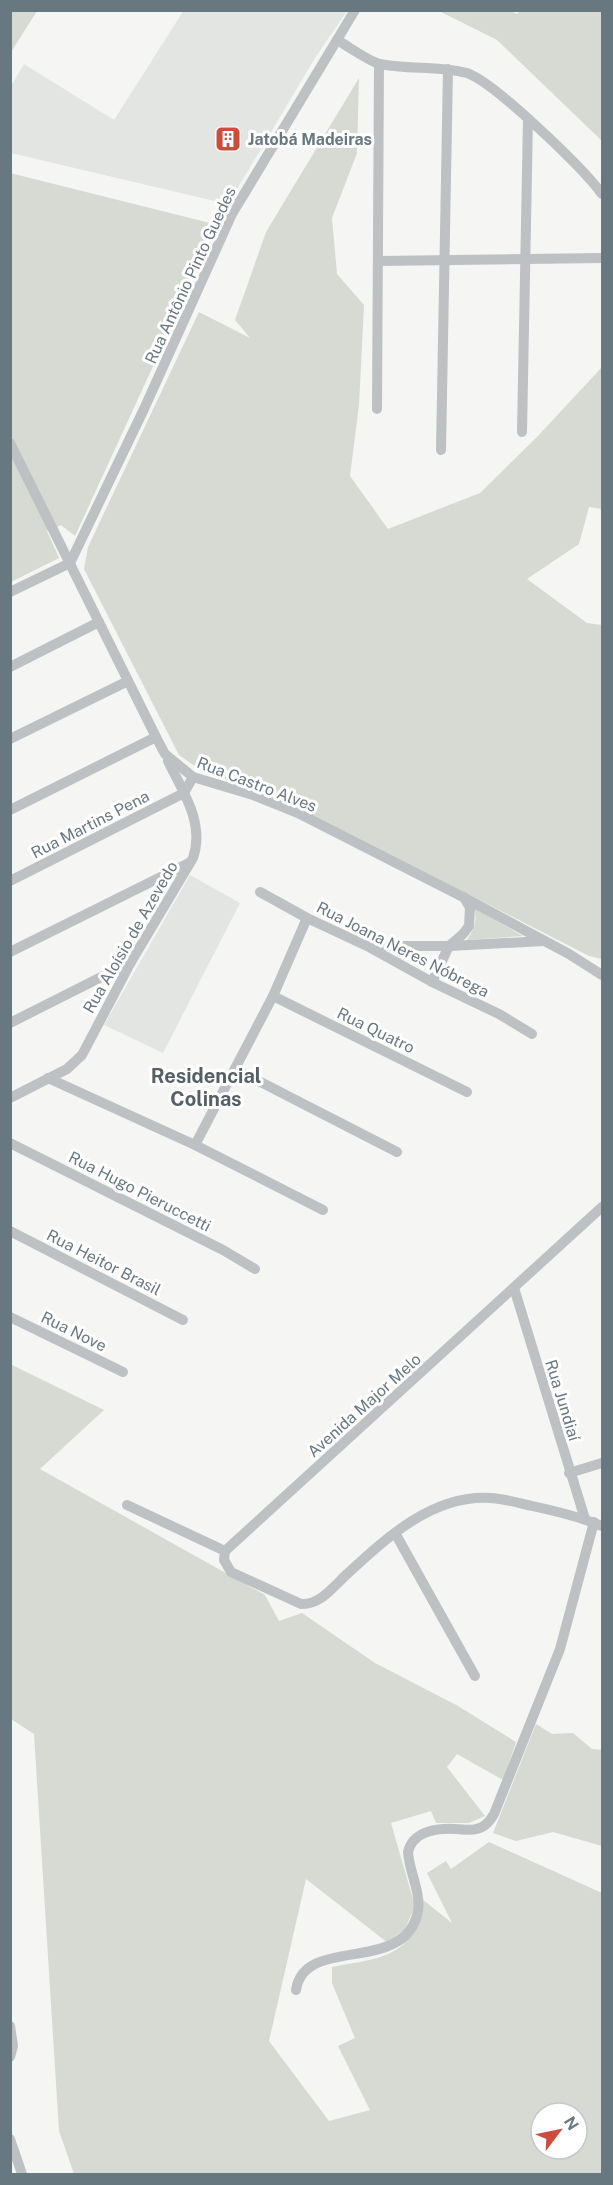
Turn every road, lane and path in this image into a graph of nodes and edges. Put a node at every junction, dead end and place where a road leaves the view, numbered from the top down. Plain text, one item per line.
1 (355, 10) edge
2 (337, 40) junction
3 (379, 64) junction
4 (448, 69) junction
5 (528, 120) junction
6 (603, 194) edge
7 (603, 258) edge
8 (444, 260) junction
9 (524, 260) junction
10 (378, 261) junction
11 (377, 409) dead end
12 (522, 432) dead end
13 (10, 443) edge
14 (441, 450) dead end
15 (70, 562) junction
16 (10, 592) edge
17 (99, 622) junction
18 (10, 667) edge
19 (128, 681) junction
20 (156, 736) junction
21 (10, 739) edge
22 (165, 754) junction
23 (193, 777) junction
24 (184, 793) junction
25 (10, 810) edge
26 (189, 863) junction
27 (10, 881) edge
28 (260, 892) dead end
29 (464, 897) junction
30 (307, 918) junction
31 (545, 941) junction
32 (367, 946) junction
33 (448, 946) junction
34 (10, 952) edge
35 (131, 962) junction
36 (586, 964) junction
37 (603, 968) edge
38 (603, 975) edge
39 (432, 982) junction
40 (273, 996) junction
41 (10, 1023) edge
42 (532, 1034) dead end
43 (235, 1069) junction
44 (48, 1078) junction
45 (466, 1092) dead end
46 (10, 1098) edge
47 (10, 1143) edge
48 (195, 1146) junction
49 (397, 1152) dead end
50 (603, 1207) edge
51 (323, 1210) dead end
52 (10, 1231) edge
53 (255, 1269) dead end
54 (514, 1288) junction
55 (10, 1317) edge
56 (183, 1320) dead end
57 (123, 1372) dead end
58 (603, 1463) edge
59 (569, 1473) junction
60 (127, 1505) dead end
61 (594, 1522) edge
62 (395, 1533) junction
63 (225, 1551) junction
64 (475, 1676) dead end
65 (296, 1990) dead end
66 (10, 2026) edge
67 (10, 2057) edge
68 (10, 2139) edge
69 (22, 2175) edge

1 - 2 street, Rua Antônio Pinto Guedes
2 - 3 street
2 - 15 street, Rua Antônio Pinto Guedes
3 - 4 street
3 - 10 street
4 - 5 street
4 - 8 street
5 - 6 street
5 - 9 street
7 - 9 street
8 - 9 street
8 - 10 street
8 - 14 street
9 - 12 street
10 - 11 street
13 - 15 street, Rua Castro Alves
15 - 16 street
15 - 17 street, Rua Castro Alves
17 - 18 street
17 - 19 street, Rua Castro Alves
19 - 20 street, Rua Castro Alves
19 - 21 street
20 - 22 street, Rua Castro Alves
20 - 25 street
22 - 23 street, Rua Castro Alves
22 - 24 street, Rua Aloísio de Azevedo
23 - 24 street
23 - 29 street, Rua Castro Alves
24 - 26 street, Rua Aloísio de Azevedo
24 - 27 street, Rua Martins Pena
26 - 34 street
26 - 35 street, Rua Aloísio de Azevedo
28 - 30 street, Rua Joana Neres Nóbrega
29 - 31 street, Rua Castro Alves
29 - 33 street
30 - 32 street, Rua Joana Neres Nóbrega
30 - 40 street
31 - 33 street
31 - 36 street, Rua Castro Alves
32 - 33 street
32 - 39 street, Rua Joana Neres Nóbrega
33 - 39 street
35 - 41 street
35 - 44 street, Rua Aloísio de Azevedo
36 - 37 street, Rua Castro Alves
36 - 38 street, Rua Castro Alves
39 - 42 street, Rua Joana Neres Nóbrega
40 - 43 street
40 - 45 street, Rua Quatro
43 - 48 street
43 - 49 street
44 - 46 street, Rua Aloísio de Azevedo
44 - 48 street
47 - 53 street, Rua Hugo Pieruccetti
48 - 51 street
50 - 54 street, Avenida Major Melo
52 - 56 street, Rua Heitor Brasil
54 - 59 street, Rua Jundiaí
54 - 63 street, Avenida Major Melo
55 - 57 street, Rua Nove
58 - 59 street
59 - 61 street, Rua Jundiaí
60 - 63 street
61 - 62 street
61 - 65 street
62 - 63 street
62 - 64 street
66 - 67 street
68 - 69 street

